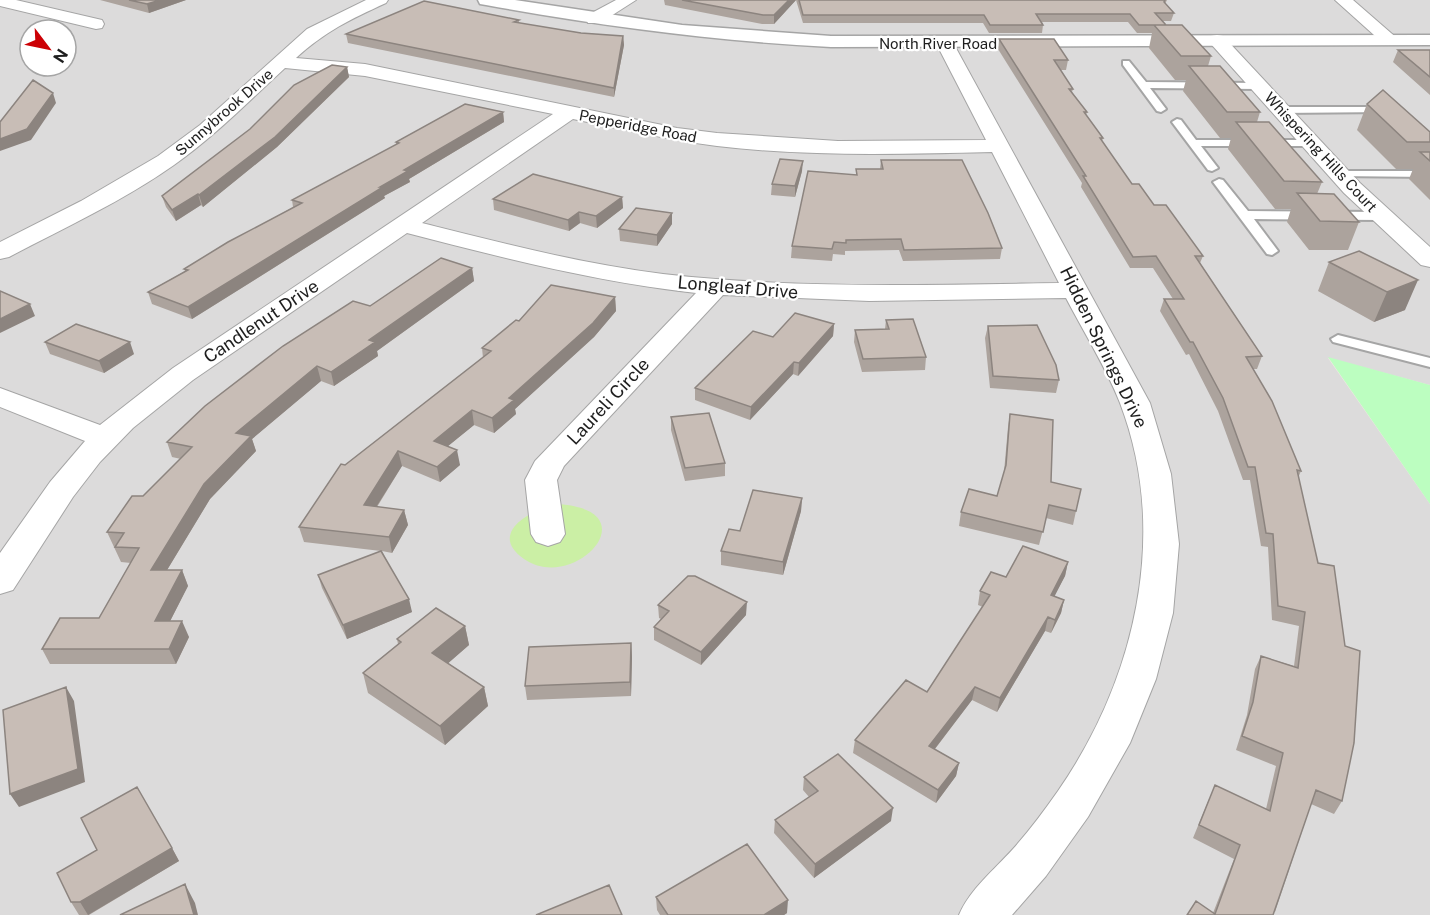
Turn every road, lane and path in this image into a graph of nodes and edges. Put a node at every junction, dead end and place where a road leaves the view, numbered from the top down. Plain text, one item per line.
1 (380, 0) edge
2 (486, 0) edge
3 (628, 0) edge
4 (1343, 0) edge
5 (0, 1) edge
6 (594, 19) junction
7 (96, 24) dead end
8 (1216, 40) junction
9 (1390, 40) junction
10 (1430, 40) edge
11 (945, 43) junction
12 (280, 62) junction
13 (1126, 63) dead end
14 (1143, 85) junction
15 (1258, 86) junction
16 (1161, 109) dead end
17 (1280, 110) junction
18 (1401, 110) edge
19 (570, 112) junction
20 (1177, 122) dead end
21 (1194, 143) junction
22 (1311, 143) junction
23 (1000, 146) junction
24 (1212, 168) dead end
25 (1339, 174) junction
26 (1430, 174) edge
27 (1219, 182) dead end
28 (1244, 215) junction
29 (1381, 216) junction
30 (404, 225) junction
31 (1272, 251) dead end
32 (0, 252) edge
33 (1429, 258) edge
34 (717, 286) junction
35 (1077, 290) junction
36 (1338, 339) dead end
37 (1430, 363) edge
38 (0, 397) edge
39 (105, 438) junction
40 (548, 534) dead end
41 (0, 581) edge
42 (982, 915) edge

1 - 12 street, Sunnybrook Drive
2 - 6 street, North River Road
3 - 6 street
4 - 9 street
5 - 7 street
6 - 11 street, North River Road
8 - 9 street, North River Road
8 - 11 street, North River Road
8 - 15 street, Whispering Hills Court
9 - 10 street, North River Road
11 - 23 street, Hidden Springs Drive
12 - 19 street, Pepperidge Road
12 - 32 street, Sunnybrook Drive
13 - 14 lane
14 - 15 lane
14 - 16 lane
15 - 17 street, Whispering Hills Court
17 - 18 lane
17 - 22 street, Whispering Hills Court
19 - 23 street, Pepperidge Road
19 - 30 street, Candlenut Drive
20 - 21 lane
21 - 22 lane
21 - 24 lane
22 - 25 street, Whispering Hills Court
23 - 35 street, Hidden Springs Drive
25 - 26 lane
25 - 29 street, Whispering Hills Court
27 - 28 lane
28 - 29 lane
28 - 31 lane
29 - 33 street, Whispering Hills Court
30 - 34 street, Longleaf Drive
30 - 39 street, Candlenut Drive
34 - 35 street, Longleaf Drive
34 - 40 street, Laureli Circle
35 - 42 street, Hidden Springs Drive
36 - 37 lane
38 - 39 street
39 - 41 street, Candlenut Drive

